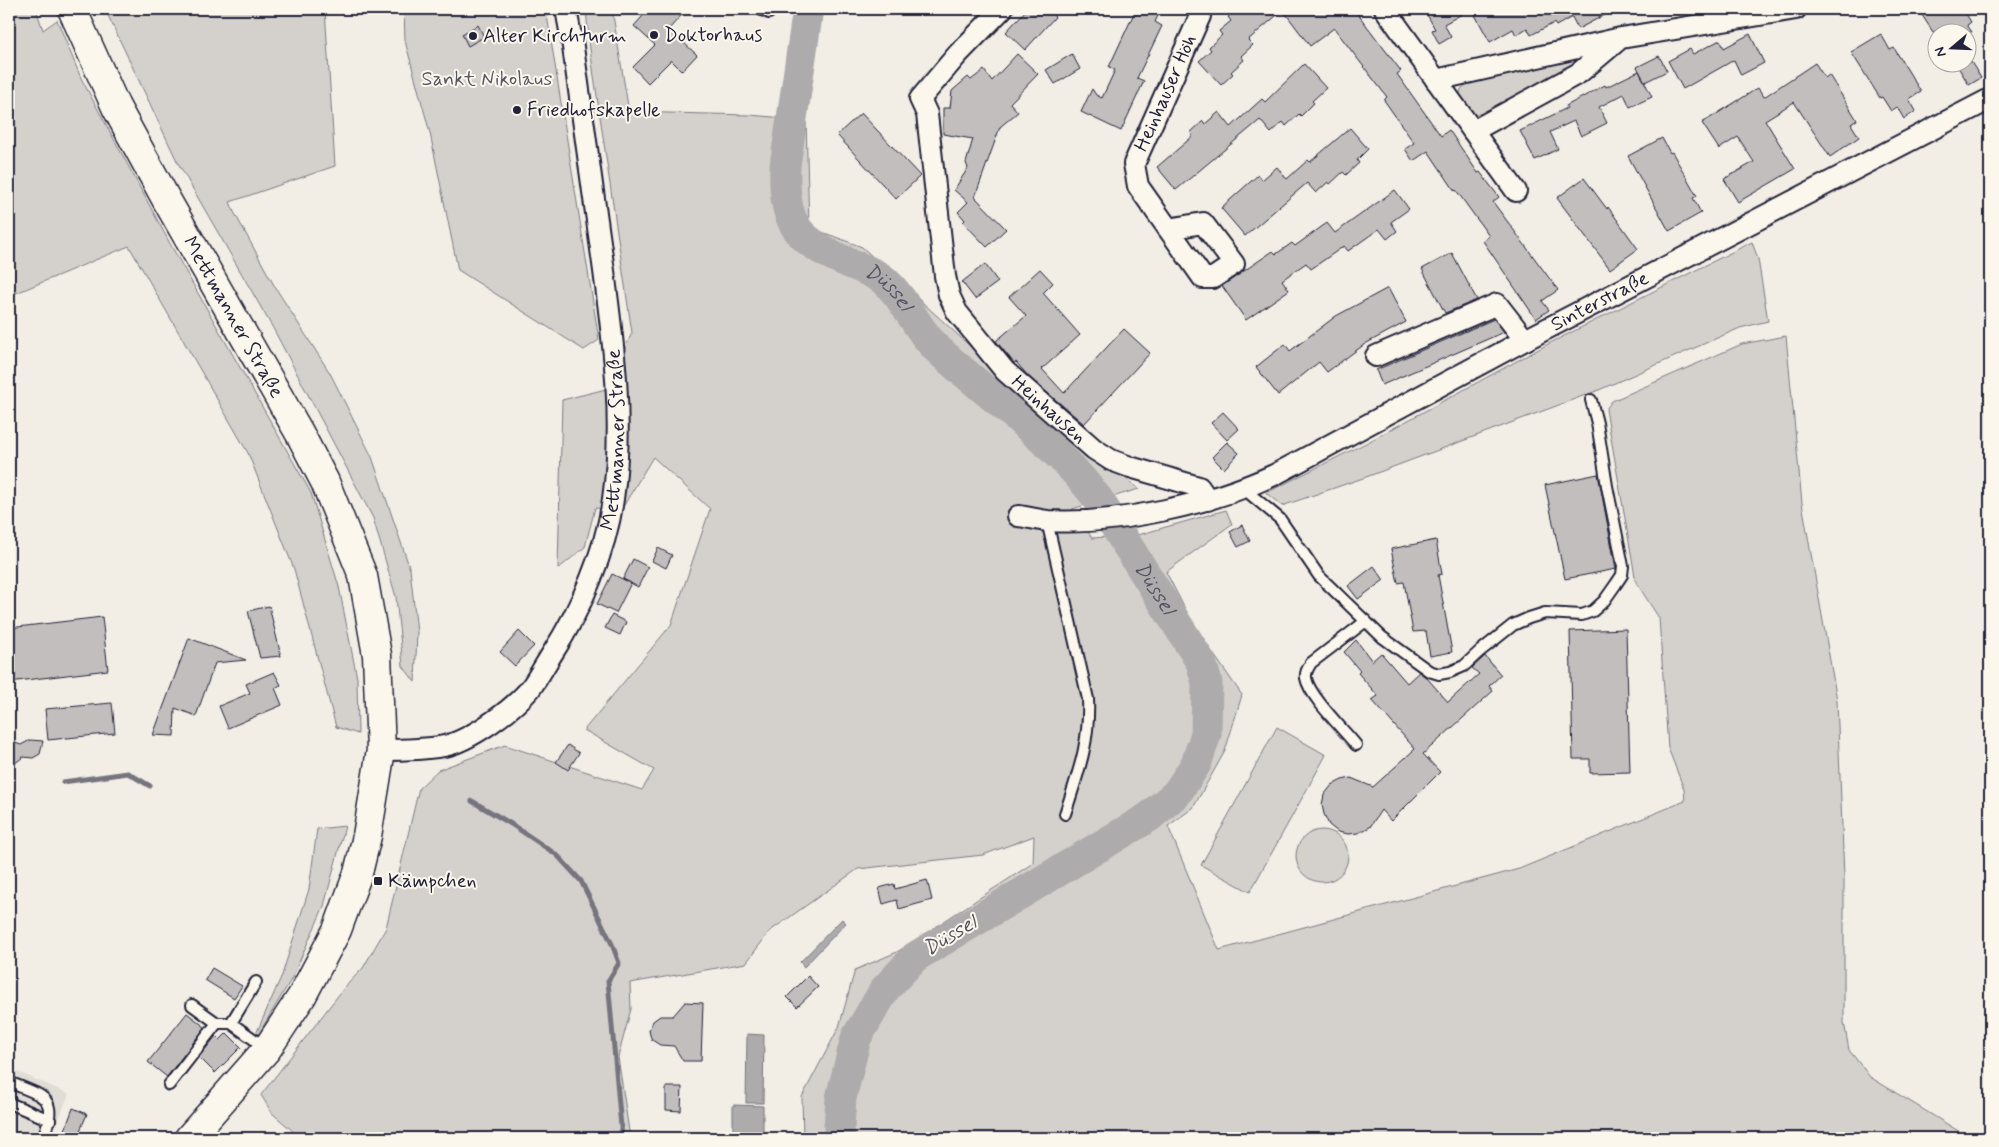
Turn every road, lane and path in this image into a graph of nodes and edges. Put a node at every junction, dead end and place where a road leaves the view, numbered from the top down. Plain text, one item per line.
1 (72, 9) edge
2 (566, 9) edge
3 (1002, 9) edge
4 (1201, 9) edge
5 (1385, 9) edge
6 (1796, 9) edge
7 (1620, 38) junction
8 (1436, 80) junction
9 (1990, 99) edge
10 (1473, 131) junction
11 (1516, 191) dead end
12 (1168, 229) dead end
13 (1525, 340) junction
14 (1376, 356) dead end
15 (1591, 400) dead end
16 (1244, 489) junction
17 (1208, 500) junction
18 (1018, 516) dead end
19 (1047, 520) junction
20 (1366, 621) junction
21 (1356, 745) dead end
22 (381, 750) junction
23 (1065, 814) dead end
24 (256, 982) dead end
25 (192, 1005) dead end
26 (217, 1023) junction
27 (231, 1023) junction
28 (267, 1049) junction
29 (9, 1082) edge
30 (169, 1085) dead end
31 (9, 1103) edge
32 (50, 1120) junction
33 (43, 1138) edge
34 (189, 1138) edge

1 - 22 main road, Mettmanner Straße
2 - 22 street, Mettmanner Straße
3 - 17 street, Heinhausen
4 - 12 street, Heinhauser Höh
5 - 8 street
6 - 7 street
7 - 8 street
7 - 10 street
8 - 10 street
9 - 13 street, Sinterstraße
10 - 11 street
13 - 14 street
13 - 16 street, Sinterstraße
15 - 20 lane
16 - 17 street, Sinterstraße
16 - 20 lane
17 - 19 street
18 - 19 street
19 - 23 lane
20 - 21 lane
22 - 28 main road, Mettmanner Straße
24 - 27 lane
25 - 26 lane
26 - 27 lane
26 - 30 lane
27 - 28 lane
28 - 34 main road, Mettmanner Straße
29 - 32 lane
31 - 32 lane
32 - 33 lane

